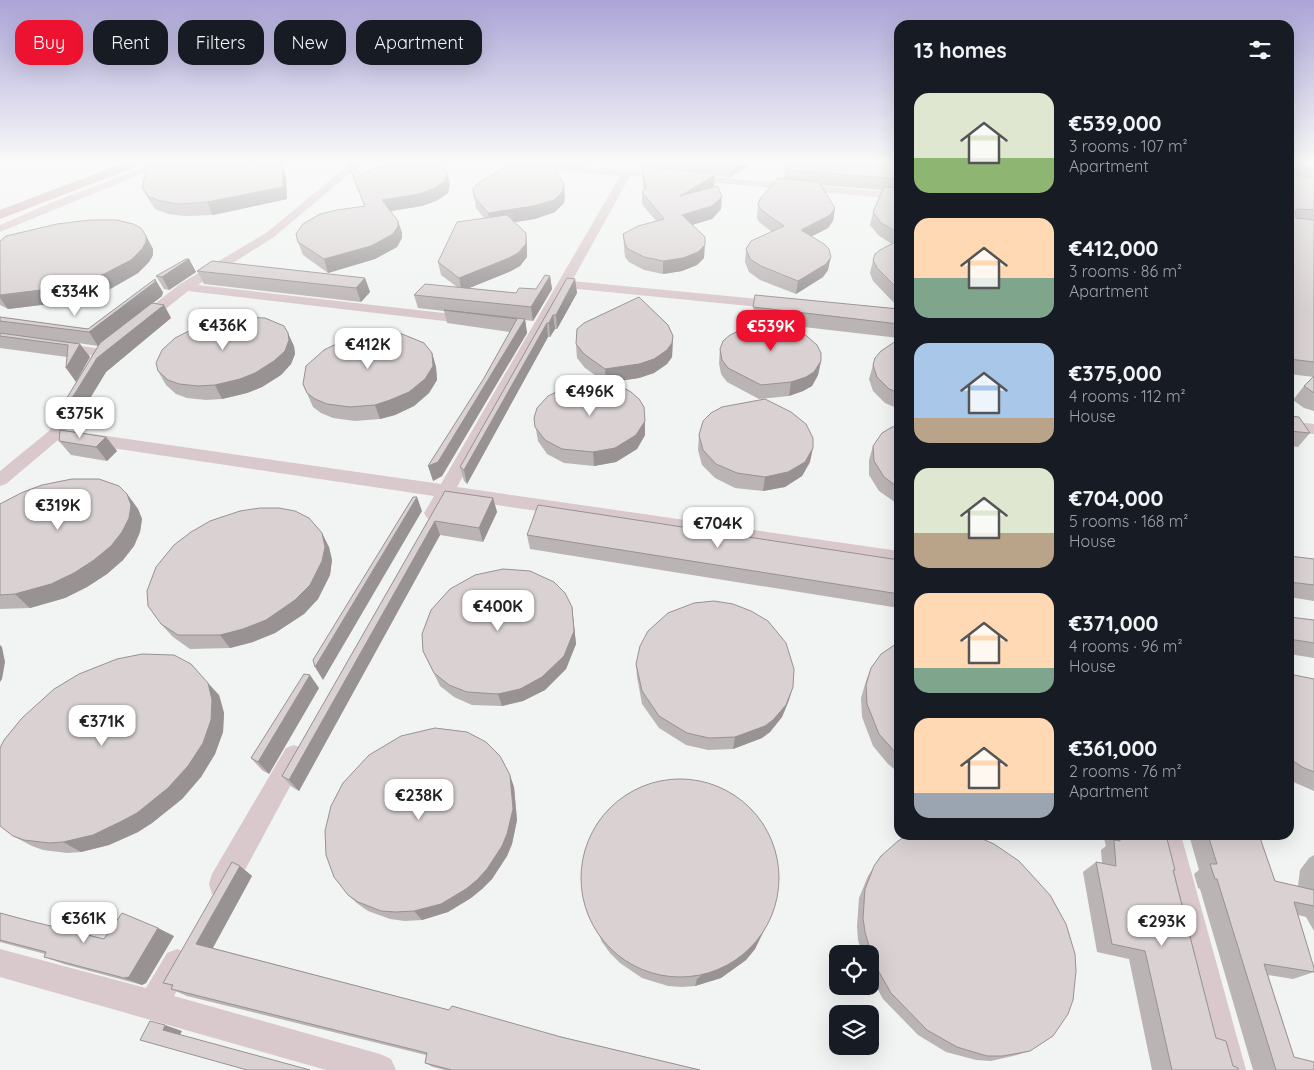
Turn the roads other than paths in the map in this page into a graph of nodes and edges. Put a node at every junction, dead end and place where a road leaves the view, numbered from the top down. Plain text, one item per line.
1 (37, 213) edge
2 (297, 213) edge
3 (611, 213) edge
4 (0, 229) edge
5 (564, 284) junction
6 (185, 287) junction
7 (790, 306) edge
8 (479, 321) edge
9 (132, 329) edge
10 (46, 346) edge
11 (92, 369) edge
12 (83, 385) edge
13 (1294, 427) edge
14 (1314, 429) edge
15 (55, 434) junction
16 (0, 480) edge
17 (445, 490) junction
18 (421, 533) edge
19 (894, 557) edge
20 (304, 739) edge
21 (1169, 840) edge
22 (212, 902) edge
23 (188, 944) edge
24 (0, 963) edge
25 (153, 1005) junction
26 (380, 1070) edge
27 (1230, 1070) edge

1 - 4 lane
2 - 6 lane
3 - 5 lane
5 - 7 lane
5 - 17 lane
6 - 8 lane
6 - 9 lane
10 - 11 lane
12 - 15 lane
13 - 14 lane
15 - 16 lane
15 - 17 lane
17 - 18 lane
17 - 19 lane
20 - 22 lane
21 - 27 lane
23 - 25 lane
24 - 25 lane
25 - 26 lane

